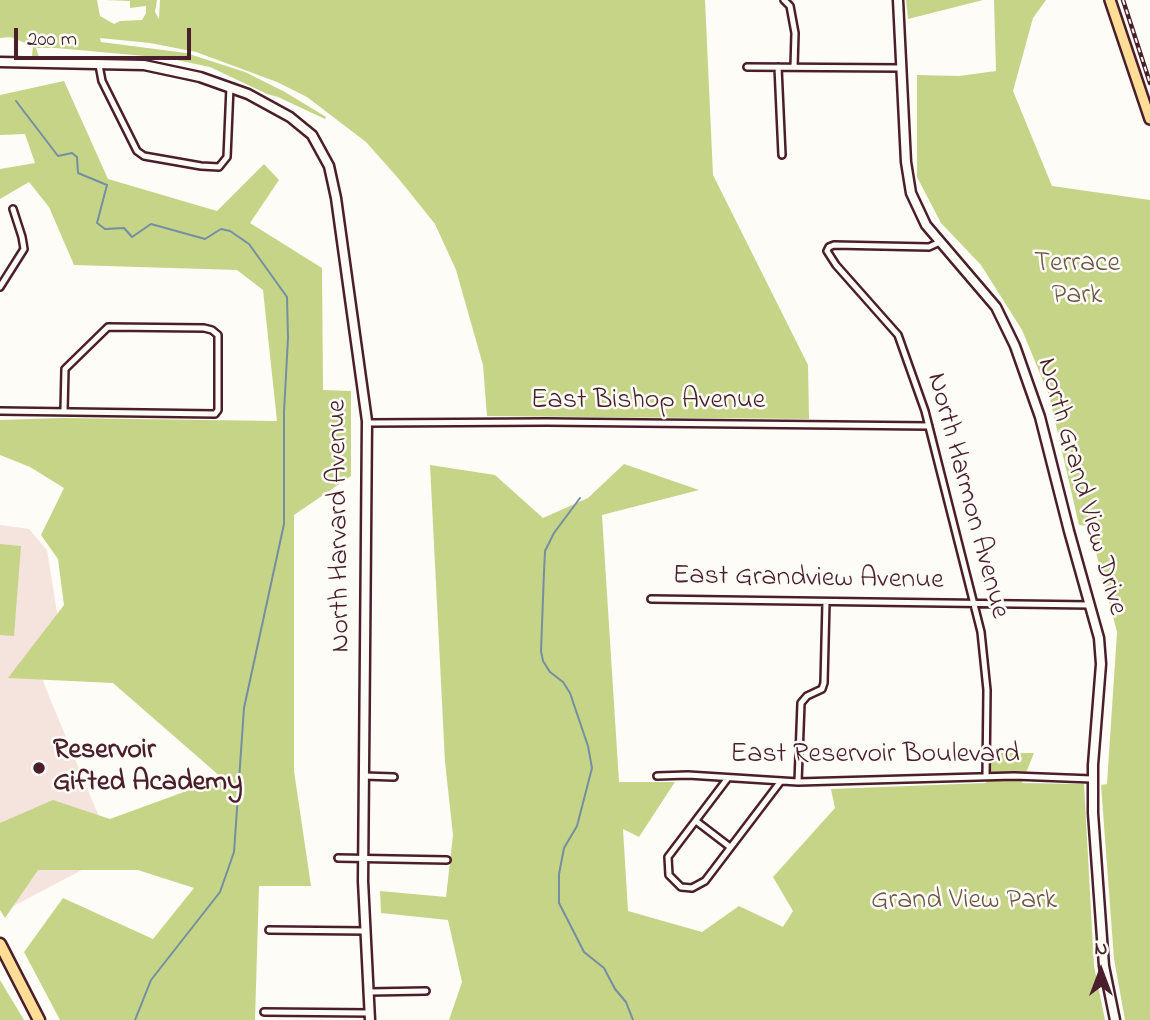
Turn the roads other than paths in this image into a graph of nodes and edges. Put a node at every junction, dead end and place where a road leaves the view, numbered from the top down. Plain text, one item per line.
1 (784, 0) edge
2 (898, 0) edge
3 (1110, 0) edge
4 (0, 62) edge
5 (99, 65) junction
6 (747, 67) dead end
7 (778, 67) junction
8 (794, 67) junction
9 (902, 68) junction
10 (230, 87) junction
11 (1150, 118) edge
12 (782, 156) dead end
13 (13, 209) dead end
14 (940, 242) junction
15 (0, 287) edge
16 (0, 411) edge
17 (64, 411) junction
18 (368, 423) junction
19 (929, 426) junction
20 (651, 599) dead end
21 (826, 602) junction
22 (975, 603) junction
23 (1090, 605) junction
24 (364, 776) junction
25 (657, 776) dead end
26 (394, 777) dead end
27 (986, 777) junction
28 (728, 778) junction
29 (1092, 779) junction
30 (781, 781) junction
31 (799, 782) junction
32 (696, 821) junction
33 (730, 847) junction
34 (338, 858) dead end
35 (363, 860) junction
36 (447, 860) dead end
37 (269, 930) dead end
38 (366, 931) junction
39 (0, 944) edge
40 (426, 991) dead end
41 (369, 992) junction
42 (264, 1012) dead end
43 (370, 1017) edge
44 (39, 1020) edge
45 (1115, 1020) edge

1 - 8 street
2 - 9 street, North Grand View Drive
3 - 11 main road
4 - 5 street, North Harvard Avenue
5 - 10 street, North Harvard Avenue
5 - 10 street
6 - 7 street
7 - 8 street
7 - 12 street
8 - 9 street
9 - 14 street, North Grand View Drive
10 - 18 street, North Harvard Avenue
13 - 15 street
14 - 19 street, North Harmon Avenue
14 - 23 street, North Grand View Drive
16 - 17 street
17 - 17 street
18 - 19 street, East Bishop Avenue
18 - 24 street, North Harvard Avenue
19 - 22 street, North Harmon Avenue
20 - 21 street, East Grandview Avenue
21 - 22 street, East Grandview Avenue
21 - 31 street
22 - 23 street, East Grandview Avenue
22 - 27 street, North Harmon Avenue
23 - 29 street, North Grand View Drive
24 - 26 street
24 - 35 street, North Harvard Avenue
25 - 28 street, East Reservoir Boulevard
27 - 29 street, East Reservoir Boulevard
27 - 31 street, East Reservoir Boulevard
28 - 30 street, East Reservoir Boulevard
28 - 32 street
29 - 45 street, North Grand View Drive
30 - 31 street, East Reservoir Boulevard
30 - 33 street
32 - 33 street
32 - 33 street
34 - 35 street
35 - 36 street
35 - 38 street, North Harvard Avenue
37 - 38 street
38 - 41 street, North Harvard Avenue
39 - 44 highway
40 - 41 street
41 - 43 street, North Harvard Avenue
42 - 43 street

